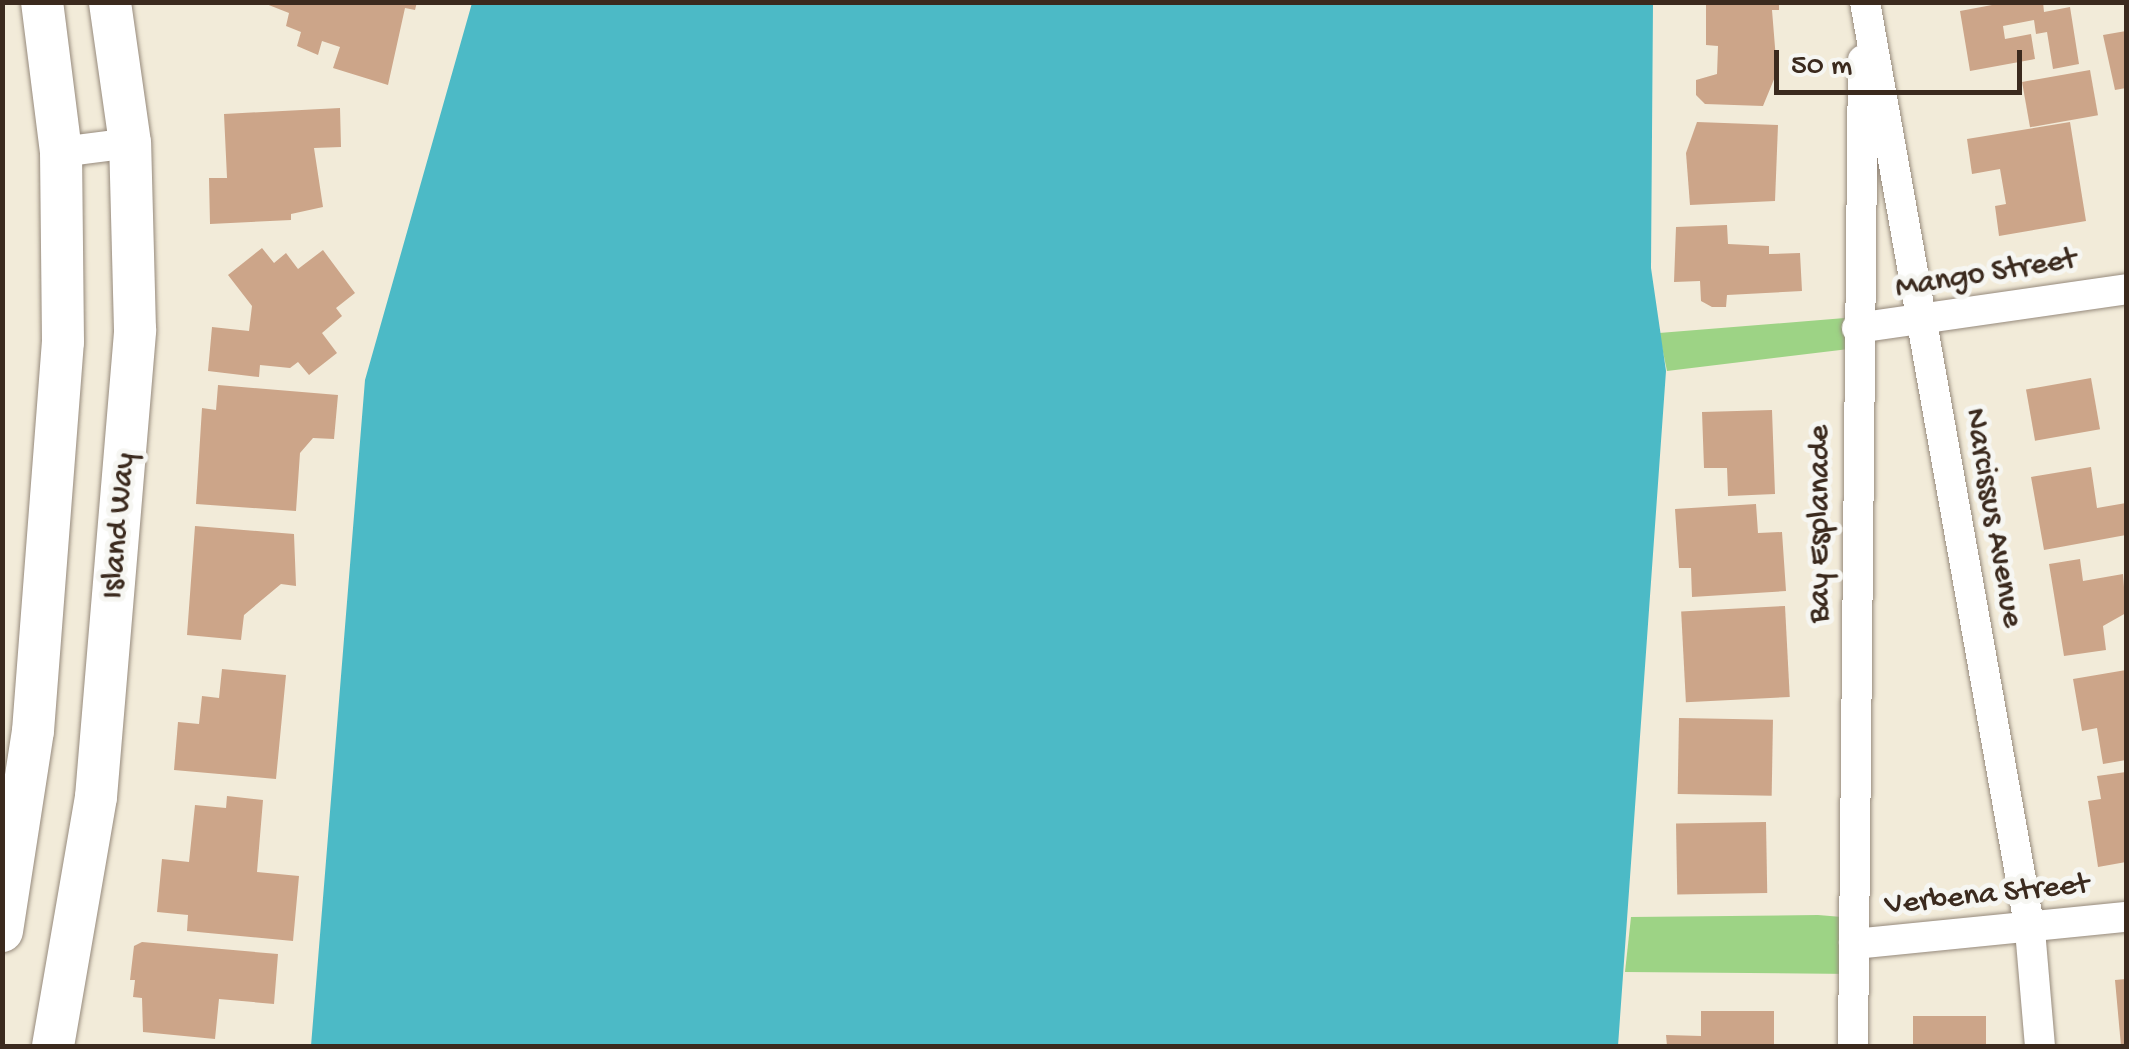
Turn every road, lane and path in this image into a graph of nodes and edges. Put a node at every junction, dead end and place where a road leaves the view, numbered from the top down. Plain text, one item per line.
1 (42, 2) edge
2 (110, 2) edge
3 (1864, 2) edge
4 (130, 143) junction
5 (61, 152) junction
6 (2126, 289) edge
7 (1922, 322) junction
8 (1856, 328) junction
9 (2126, 917) edge
10 (2030, 930) junction
11 (2, 931) edge
12 (1854, 944) junction
13 (53, 1046) edge
14 (1853, 1046) edge
15 (2040, 1046) edge

1 - 5 street
2 - 4 street, Island Way
3 - 7 street, Narcissus Avenue
3 - 8 street, Bay Esplanade
4 - 5 street
4 - 13 street, Island Way
5 - 11 street
6 - 7 street, Mango Street
7 - 8 street, Mango Street
7 - 10 street, Narcissus Avenue
8 - 12 street, Bay Esplanade
9 - 10 street, Verbena Street
10 - 12 street, Verbena Street
10 - 15 street, Narcissus Avenue
12 - 14 street, Bay Esplanade

